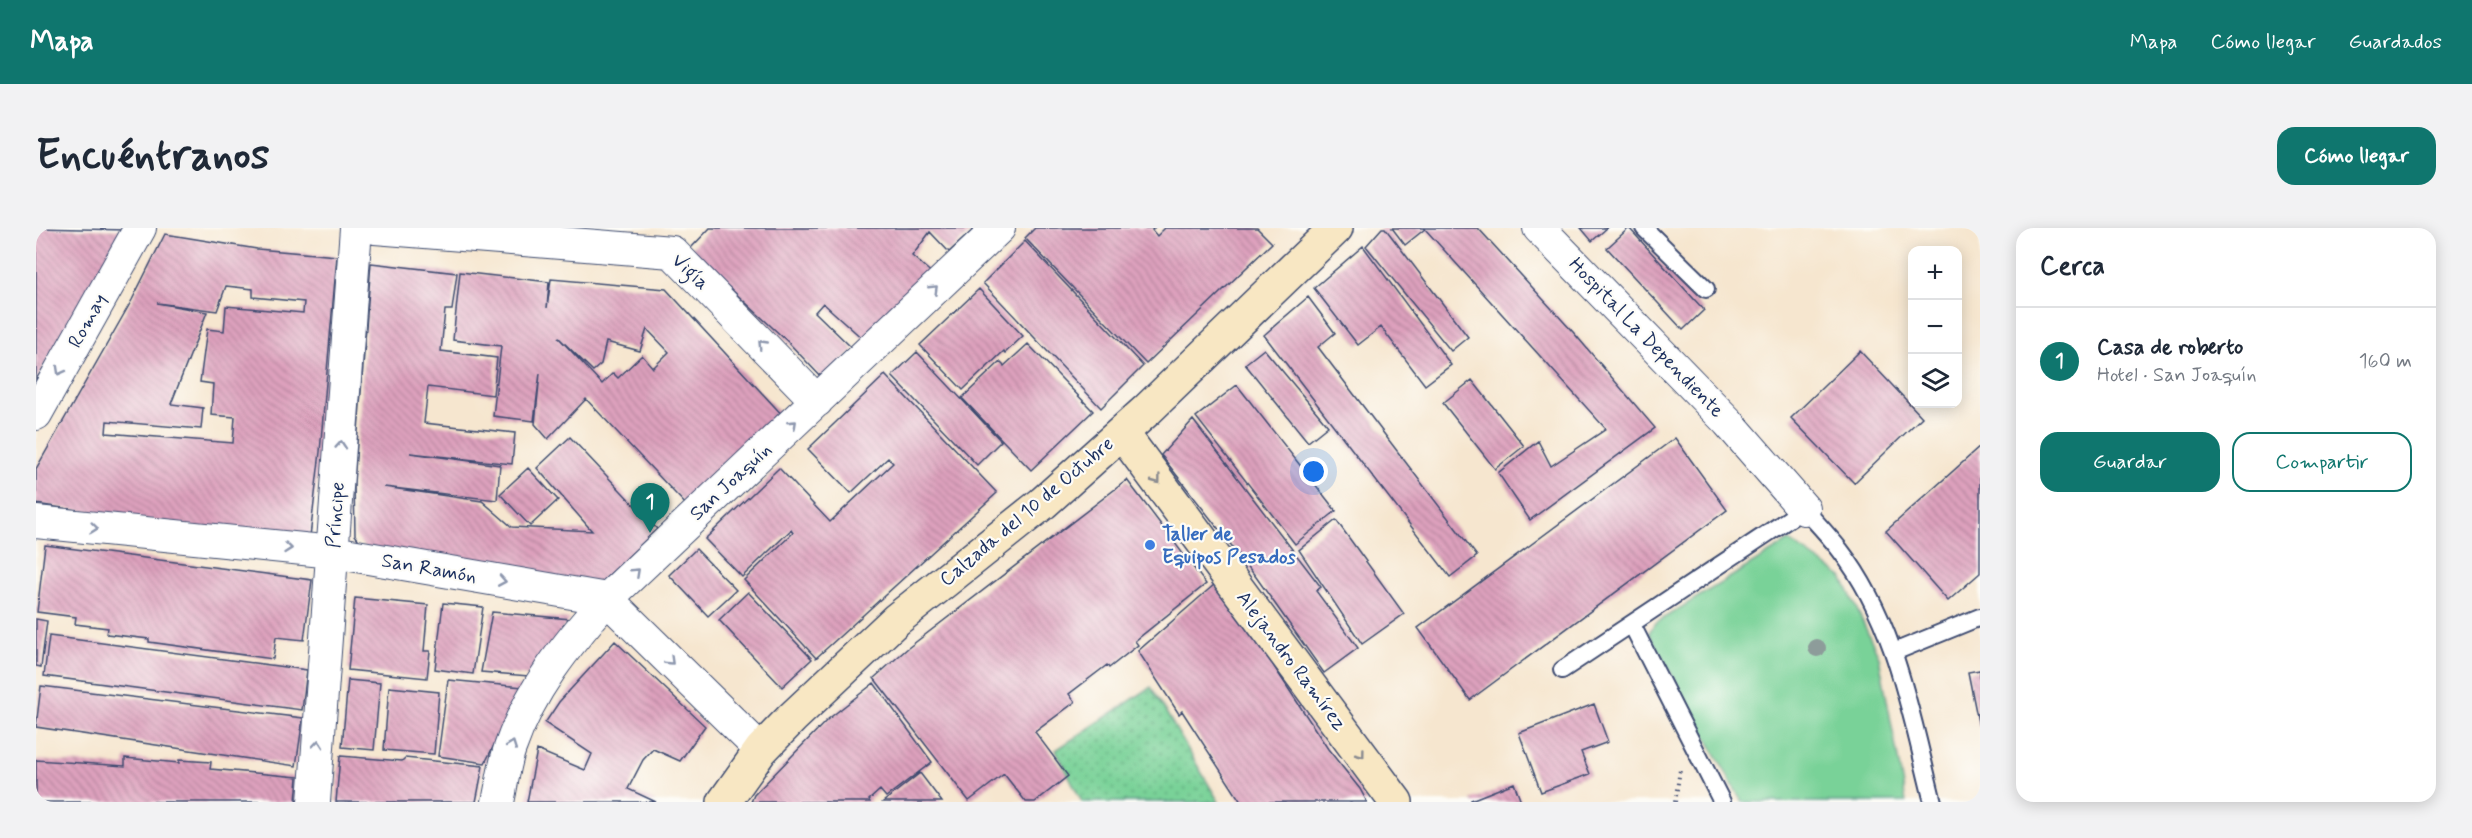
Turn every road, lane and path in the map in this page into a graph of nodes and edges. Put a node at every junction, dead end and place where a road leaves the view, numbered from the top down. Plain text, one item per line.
1 (140, 228) edge
2 (356, 228) edge
3 (375, 228) edge
4 (999, 228) edge
5 (1336, 228) edge
6 (1539, 228) edge
7 (1644, 228) edge
8 (674, 240) edge
9 (1706, 289) dead end
10 (817, 401) junction
11 (36, 414) edge
12 (1122, 433) junction
13 (1804, 509) junction
14 (36, 522) edge
15 (333, 552) junction
16 (606, 599) junction
17 (1980, 617) edge
18 (1632, 624) junction
19 (1894, 652) junction
20 (1562, 670) dead end
21 (761, 750) junction
22 (314, 802) edge
23 (498, 802) edge
24 (724, 802) edge
25 (1396, 802) edge
26 (1722, 802) edge
27 (1933, 802) edge

1 -> 11 street, Romay
15 -> 2 street, Príncipe
3 - 8 street, Vigía
10 -> 4 street, San Joaquín
5 - 12 main road, Calzada del 10 de Octubre
6 - 13 street, Hospital La Dependiente
7 - 9 lane
10 -> 8 street, Vigía
16 -> 10 street, San Joaquín
12 - 21 main road, Calzada del 10 de Octubre
12 -> 25 main road, Alejandro Ramírez
13 - 18 lane
13 - 19 lane
14 -> 15 street, San Ramón
15 -> 16 street, San Ramón
22 -> 15 street, Príncipe
16 -> 21 street
23 -> 16 street, San Joaquín
17 - 19 lane
18 - 20 lane
18 - 26 lane
19 - 27 lane
21 - 24 main road, Calzada del 10 de Octubre

